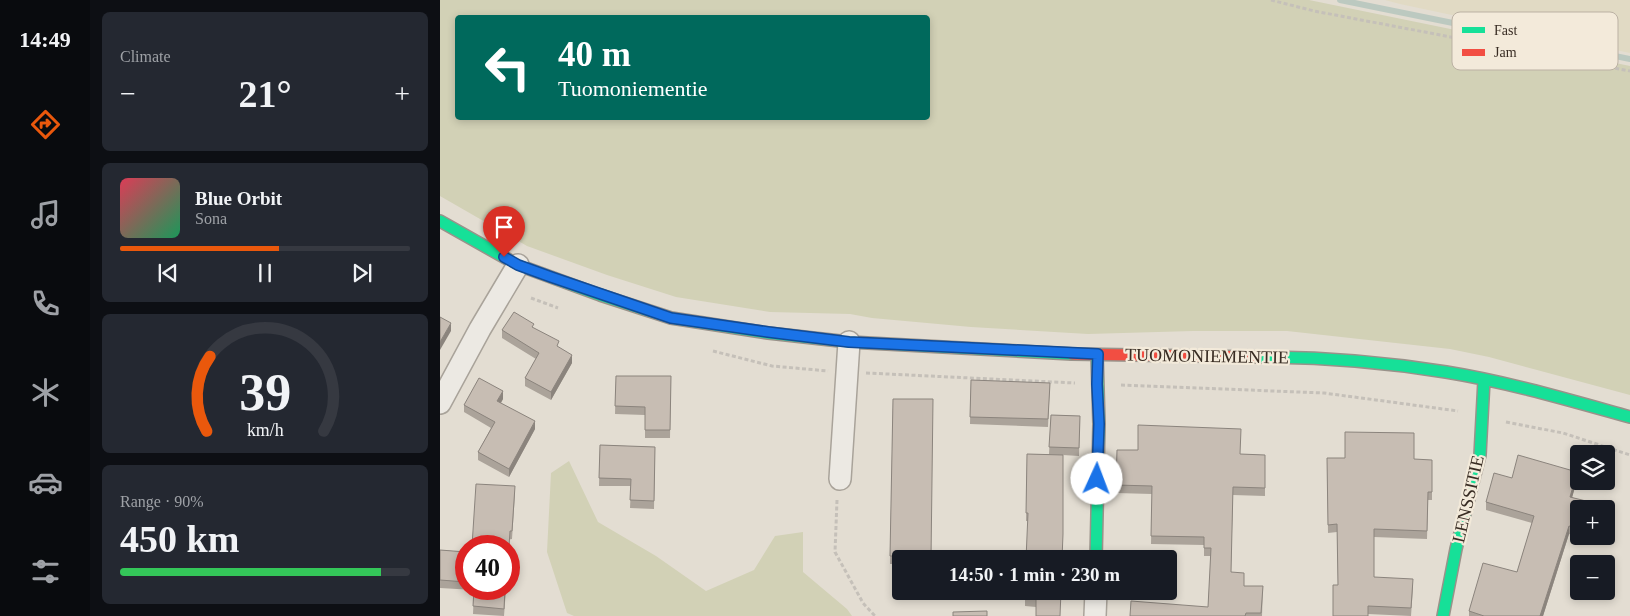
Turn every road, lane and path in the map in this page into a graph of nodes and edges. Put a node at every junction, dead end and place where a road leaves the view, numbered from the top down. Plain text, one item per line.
1 (1271, 0) edge
2 (1452, 37) edge
3 (440, 221) edge
4 (518, 265) junction
5 (849, 342) junction
6 (1098, 354) junction
7 (1484, 380) junction
8 (440, 403) edge
9 (1630, 417) edge
10 (840, 479) joint
11 (1096, 550) edge
12 (1096, 600) edge
13 (875, 616) edge
14 (1095, 616) edge
15 (1443, 616) edge

1 - 2 path
3 - 4 street, TUOMONIEMENTIE
4 - 5 street, TUOMONIEMENTIE
4 - 8 street
5 - 6 street, TUOMONIEMENTIE
5 - 10 street
6 - 7 street, TUOMONIEMENTIE
6 - 11 street
7 - 9 street, TUOMONIEMENTIE
7 - 15 street, LENSSITIE
10 - 13 path
12 - 14 street

